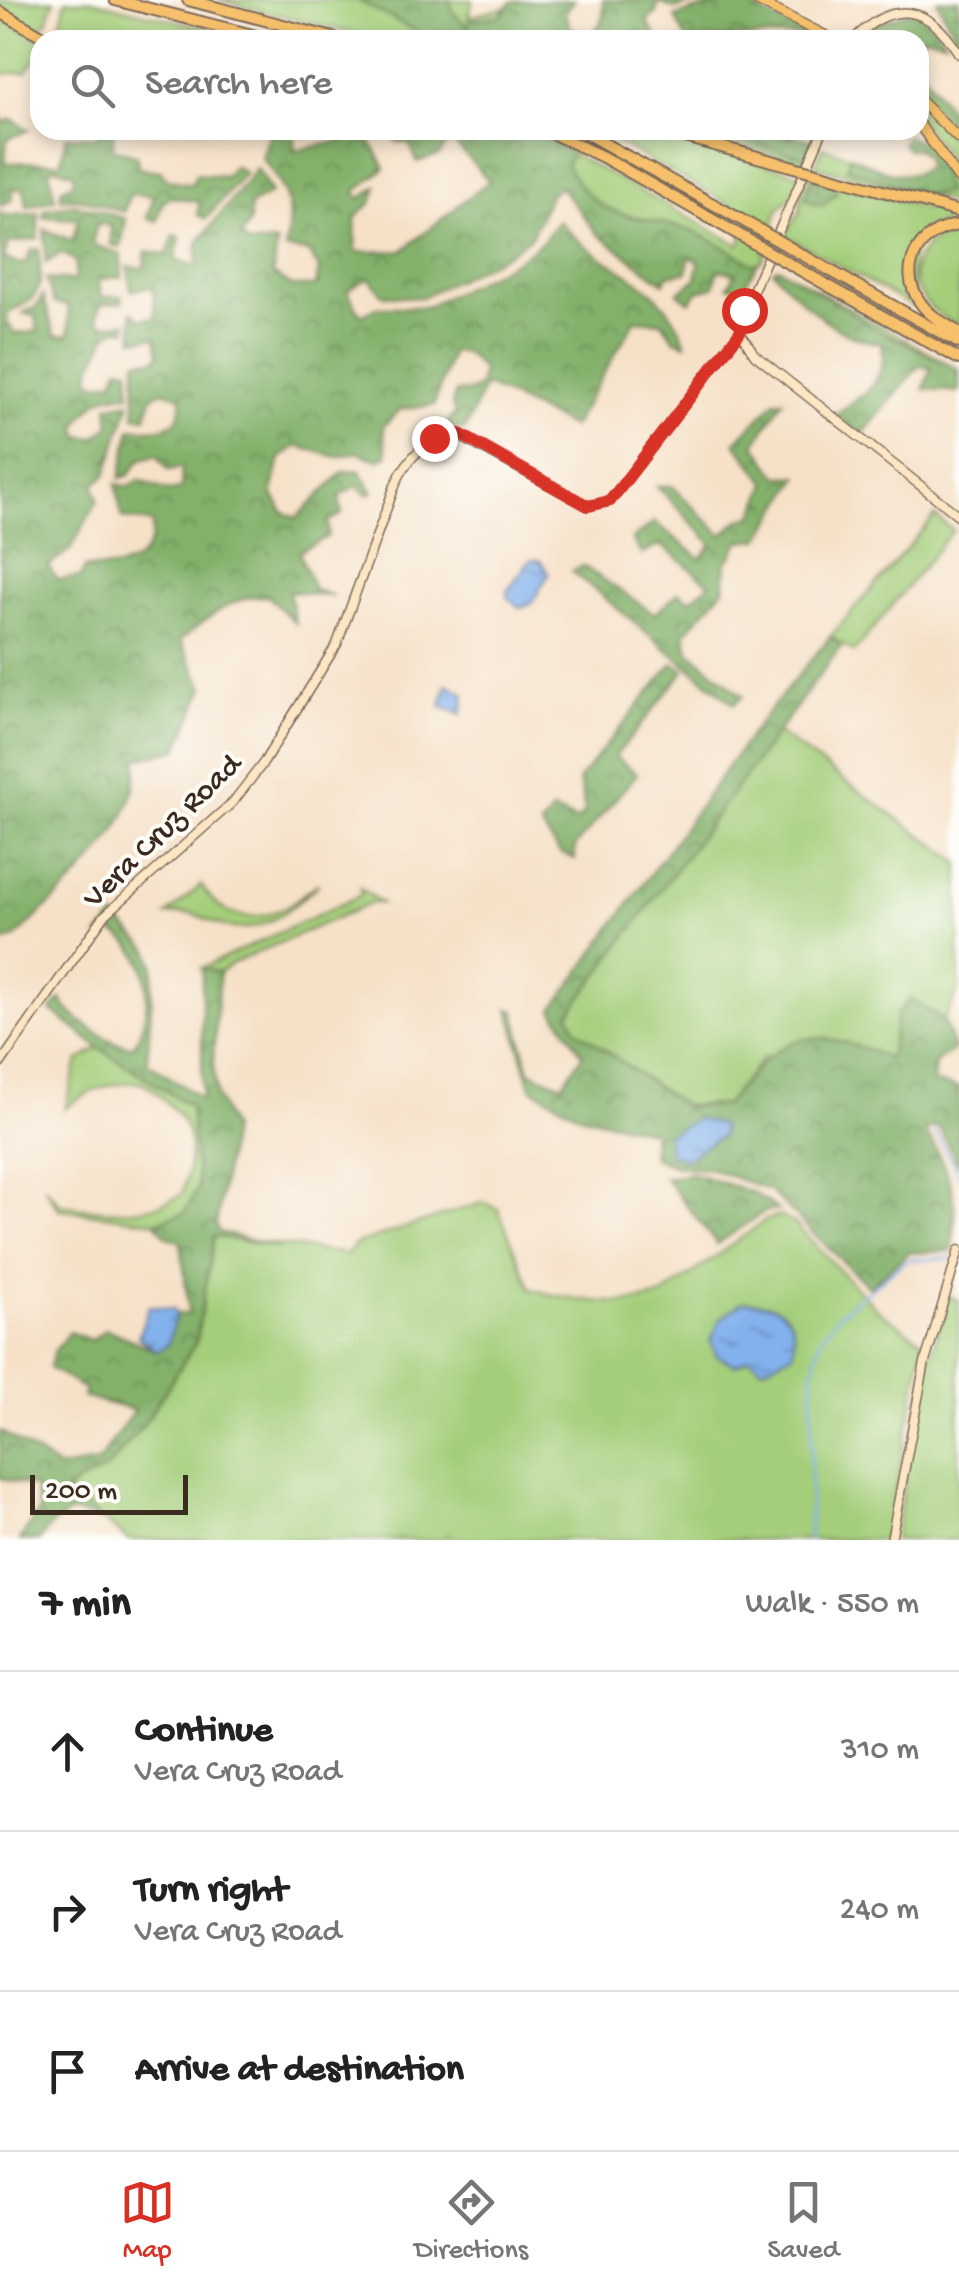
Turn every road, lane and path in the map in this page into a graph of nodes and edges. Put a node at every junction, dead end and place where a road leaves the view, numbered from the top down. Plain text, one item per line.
1 (115, 0) edge
2 (188, 0) edge
3 (755, 0) edge
4 (0, 12) edge
5 (32, 30) edge
6 (233, 30) edge
7 (303, 30) edge
8 (814, 30) edge
9 (861, 30) edge
10 (959, 54) edge
11 (929, 110) edge
12 (929, 138) edge
13 (566, 140) edge
14 (598, 140) edge
15 (696, 140) edge
16 (819, 140) edge
17 (959, 140) edge
18 (959, 179) edge
19 (959, 212) edge
20 (959, 225) edge
21 (740, 332) junction
22 (959, 332) edge
23 (959, 343) edge
24 (959, 359) edge
25 (959, 516) edge
26 (0, 1064) edge
27 (959, 1251) edge
28 (891, 1540) edge

1 - 6 highway
2 - 7 highway
3 - 8 main road
4 - 5 highway
9 - 10 street
11 - 17 main road
12 - 18 main road
13 - 24 highway, bridge
14 - 23 highway, bridge
15 - 19 highway, bridge
16 - 21 street, Vera Cruz Road
20 - 22 highway
21 - 25 street
21 - 26 street, Vera Cruz Road
27 - 28 street

